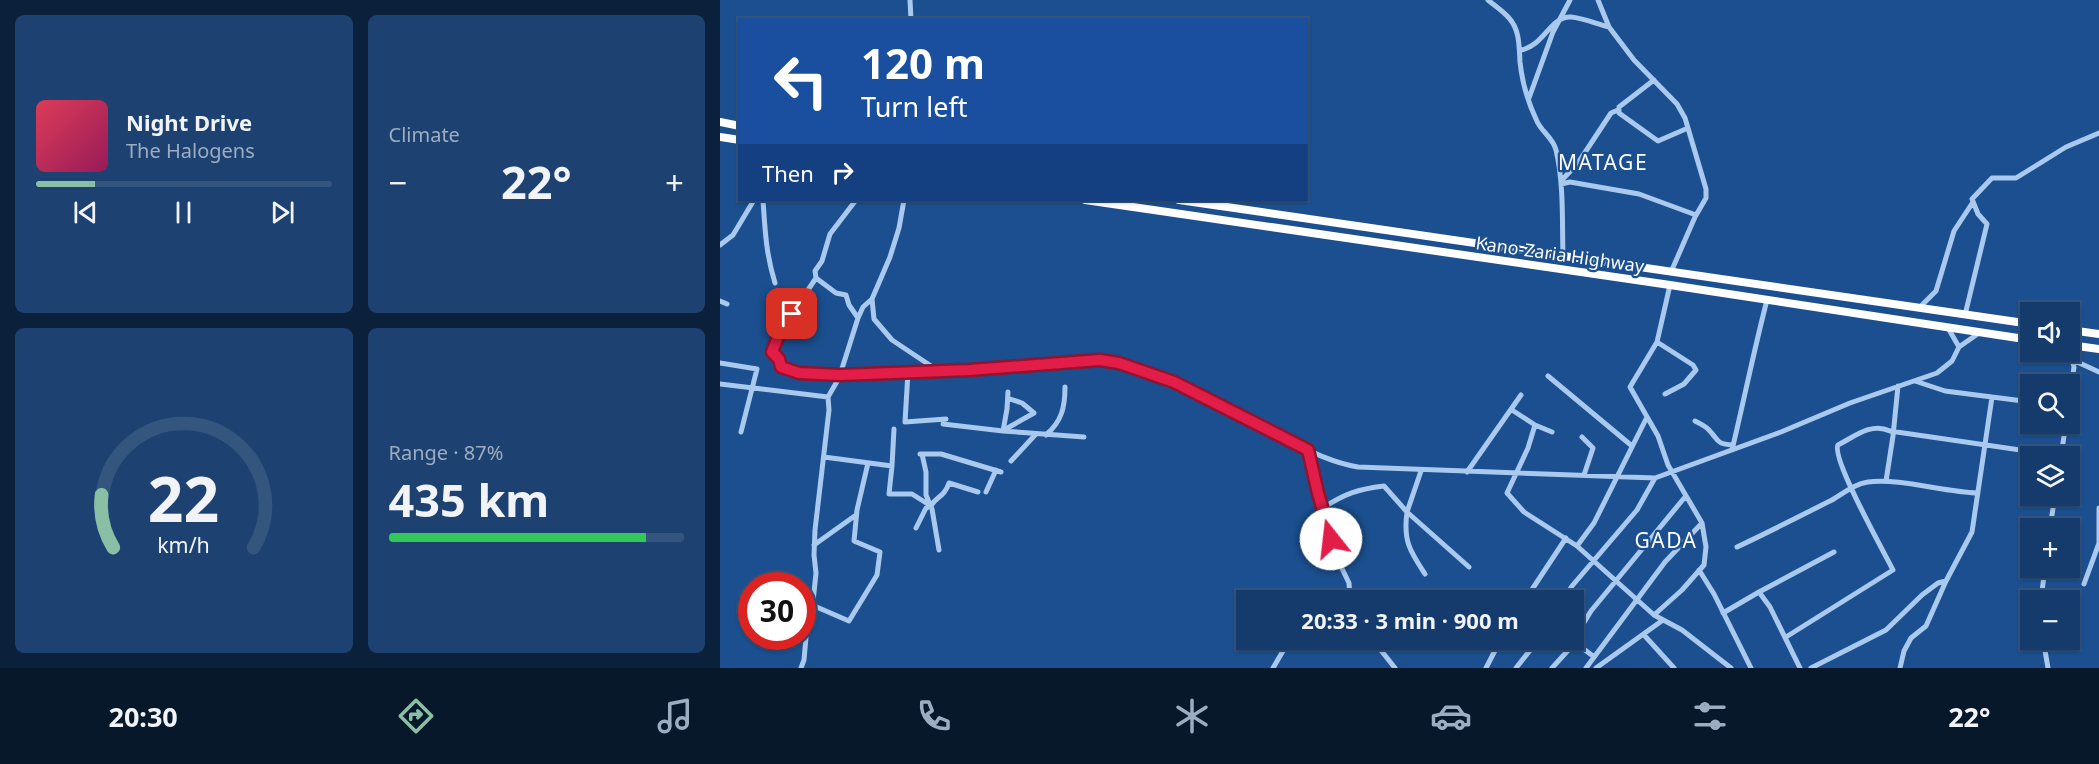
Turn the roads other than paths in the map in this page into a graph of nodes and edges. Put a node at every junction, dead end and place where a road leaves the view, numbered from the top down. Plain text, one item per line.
1 (910, 0) edge
2 (1488, 0) edge
3 (1570, 0) edge
4 (1598, 0) edge
5 (911, 18) edge
6 (1560, 19) junction
7 (1609, 27) junction
8 (1521, 50) junction
9 (1654, 80) junction
10 (1529, 100) junction
11 (1618, 110) junction
12 (720, 122) edge
13 (738, 126) edge
14 (1688, 128) junction
15 (2099, 132) edge
16 (720, 136) edge
17 (738, 140) edge
18 (1561, 183) junction
19 (753, 201) edge
20 (763, 201) edge
21 (855, 201) edge
22 (904, 201) edge
23 (1092, 201) edge
24 (1186, 201) edge
25 (1973, 202) junction
26 (1696, 215) junction
27 (720, 245) edge
28 (1563, 256) junction
29 (1671, 272) junction
30 (816, 278) junction
31 (775, 283) dead end
32 (1670, 285) junction
33 (872, 299) junction
34 (1767, 300) junction
35 (720, 301) edge
36 (1877, 302) junction
37 (727, 304) dead end
38 (1919, 308) junction
39 (1875, 315) junction
40 (1965, 315) junction
41 (858, 318) junction
42 (2020, 322) edge
43 (1948, 328) junction
44 (2080, 331) edge
45 (1980, 332) junction
46 (2099, 334) edge
47 (2020, 338) edge
48 (1657, 342) junction
49 (2080, 346) edge
50 (1959, 347) junction
51 (2099, 349) edge
52 (2077, 362) edge
53 (720, 363) edge
54 (937, 370) junction
55 (908, 372) junction
56 (2099, 372) edge
57 (840, 375) junction
58 (1548, 376) dead end
59 (1915, 381) junction
60 (720, 384) edge
61 (1898, 386) junction
62 (1065, 387) dead end
63 (753, 388) junction
64 (1008, 392) dead end
65 (1665, 394) dead end
66 (1521, 395) dead end
67 (828, 397) junction
68 (1992, 397) junction
69 (1010, 399) dead end
70 (2020, 401) edge
71 (1512, 410) junction
72 (1647, 417) junction
73 (1695, 421) dead end
74 (1534, 425) junction
75 (894, 429) dead end
76 (1003, 431) junction
77 (1894, 431) junction
78 (741, 432) dead end
79 (1552, 432) dead end
80 (1036, 434) junction
81 (1046, 435) junction
82 (1084, 436) dead end
83 (1582, 437) dead end
84 (1985, 443) junction
85 (1632, 446) junction
86 (1732, 447) junction
87 (2020, 449) edge
88 (1308, 450) junction
89 (824, 457) junction
90 (1011, 461) dead end
91 (868, 463) junction
92 (892, 466) junction
93 (1421, 471) junction
94 (1467, 472) junction
95 (1672, 472) junction
96 (1515, 474) junction
97 (1584, 476) junction
98 (1618, 476) junction
99 (1654, 478) junction
100 (1886, 481) junction
101 (1851, 487) junction
102 (978, 492) dead end
103 (986, 492) dead end
104 (1978, 493) junction
105 (1685, 497) junction
106 (931, 506) junction
107 (1323, 508) junction
108 (2099, 508) edge
109 (1407, 512) junction
110 (856, 515) junction
111 (1702, 523) junction
112 (916, 528) dead end
113 (1566, 538) junction
114 (814, 545) junction
115 (1577, 546) junction
116 (1737, 548) dead end
117 (939, 550) dead end
118 (1834, 552) dead end
119 (1593, 561) junction
120 (1469, 567) dead end
121 (1699, 570) junction
122 (816, 572) edge
123 (1425, 574) dead end
124 (1617, 580) junction
125 (1946, 581) junction
126 (2085, 584) dead end
127 (1349, 590) edge
128 (1532, 590) edge
129 (1569, 590) edge
130 (1759, 591) junction
131 (1638, 600) junction
132 (816, 607) edge
133 (1723, 613) junction
134 (1654, 615) junction
135 (1663, 620) junction
136 (1584, 622) edge
137 (1644, 635) junction
138 (1786, 637) junction
139 (1584, 649) edge
140 (805, 650) edge
141 (1284, 650) edge
142 (1380, 650) edge
143 (1495, 650) edge
144 (1530, 650) edge
145 (1568, 650) edge
146 (2045, 650) edge
147 (1593, 656) junction
148 (801, 668) edge
149 (1273, 668) edge
150 (1395, 668) edge
151 (1486, 668) edge
152 (1516, 668) edge
153 (1552, 668) edge
154 (1586, 668) edge
155 (1596, 668) edge
156 (1674, 668) edge
157 (1731, 668) edge
158 (1751, 668) edge
159 (1800, 668) edge
160 (1811, 668) edge
161 (1900, 668) edge
162 (2048, 668) edge

1 - 5 street
2 - 8 street
3 - 6 street
4 - 7 street
6 - 7 street
6 - 8 street
6 - 10 street
7 - 9 street
8 - 10 street
9 - 11 street
9 - 14 street
10 - 18 street
11 - 14 street
11 - 18 street
12 - 13 highway
14 - 26 street
15 - 25 street
16 - 17 highway
18 - 26 street
18 - 28 street
19 - 27 street
20 - 31 street
21 - 30 street
22 - 33 street
23 - 32 highway, Kano-Zaria Highway
24 - 28 highway, Kano-Zaria Highway
25 - 38 street
25 - 40 street
26 - 29 street
28 - 29 highway, Kano-Zaria Highway
29 - 36 highway, Kano-Zaria Highway
30 - 41 street
30 - 57 street
32 - 34 highway, Kano-Zaria Highway
32 - 48 street
33 - 41 street
33 - 54 street
34 - 39 highway, Kano-Zaria Highway
34 - 86 street
35 - 37 street
36 - 38 highway, Kano-Zaria Highway
36 - 39 highway
38 - 40 highway, Kano-Zaria Highway
39 - 43 highway, Kano-Zaria Highway
40 - 42 highway, Kano-Zaria Highway
41 - 57 street
43 - 45 highway, Kano-Zaria Highway
43 - 50 street
44 - 46 highway
45 - 47 highway, Kano-Zaria Highway
45 - 50 street
48 - 65 street
48 - 72 street
49 - 51 highway
50 - 59 street
52 - 56 street
53 - 63 street
54 - 55 street
54 - 88 street
55 - 57 street
55 - 76 street
57 - 67 street
58 - 85 street
59 - 61 street
59 - 68 street
60 - 63 street
61 - 77 street
61 - 86 street
62 - 81 street
63 - 67 street
63 - 78 street
64 - 76 street
66 - 71 street
67 - 89 street
68 - 70 street
68 - 84 street
69 - 76 street
71 - 74 street
71 - 94 street
72 - 85 street
72 - 95 street
73 - 86 street
74 - 79 street
74 - 96 street
75 - 92 street
76 - 80 street
77 - 84 street
77 - 100 street
77 - 101 street
80 - 81 street
80 - 90 street
81 - 82 street
83 - 97 street
84 - 87 street
84 - 104 street
85 - 98 street
86 - 95 street
88 - 93 street
88 - 107 street
89 - 91 street
89 - 114 street
91 - 92 street
91 - 110 street
92 - 106 street
93 - 94 street
93 - 109 street
94 - 96 street
95 - 99 street
95 - 105 street
96 - 97 street
96 - 113 street
97 - 98 street
98 - 99 street
98 - 115 street
99 - 119 street
100 - 101 street
100 - 104 street
101 - 116 street
101 - 138 street
102 - 106 street
103 - 106 street
104 - 125 street
105 - 111 street
105 - 124 street
106 - 112 street
106 - 117 street
107 - 109 street
107 - 127 street
108 - 126 street
109 - 120 street
109 - 123 street
110 - 114 street
110 - 132 street
111 - 121 street
111 - 131 street
113 - 115 street
113 - 128 street
114 - 122 street
115 - 119 street
118 - 130 street
119 - 124 street
119 - 129 street
121 - 133 street
121 - 134 street
124 - 131 street
124 - 136 street
125 - 160 street
125 - 161 street
130 - 133 street
130 - 138 street
131 - 134 street
131 - 147 street
133 - 158 street
134 - 135 street
135 - 137 street
135 - 157 street
137 - 155 street
137 - 156 street
138 - 159 street
139 - 147 street
140 - 148 street
141 - 149 street
142 - 150 street
143 - 151 street
144 - 152 street
145 - 153 street
146 - 162 street
147 - 154 street

